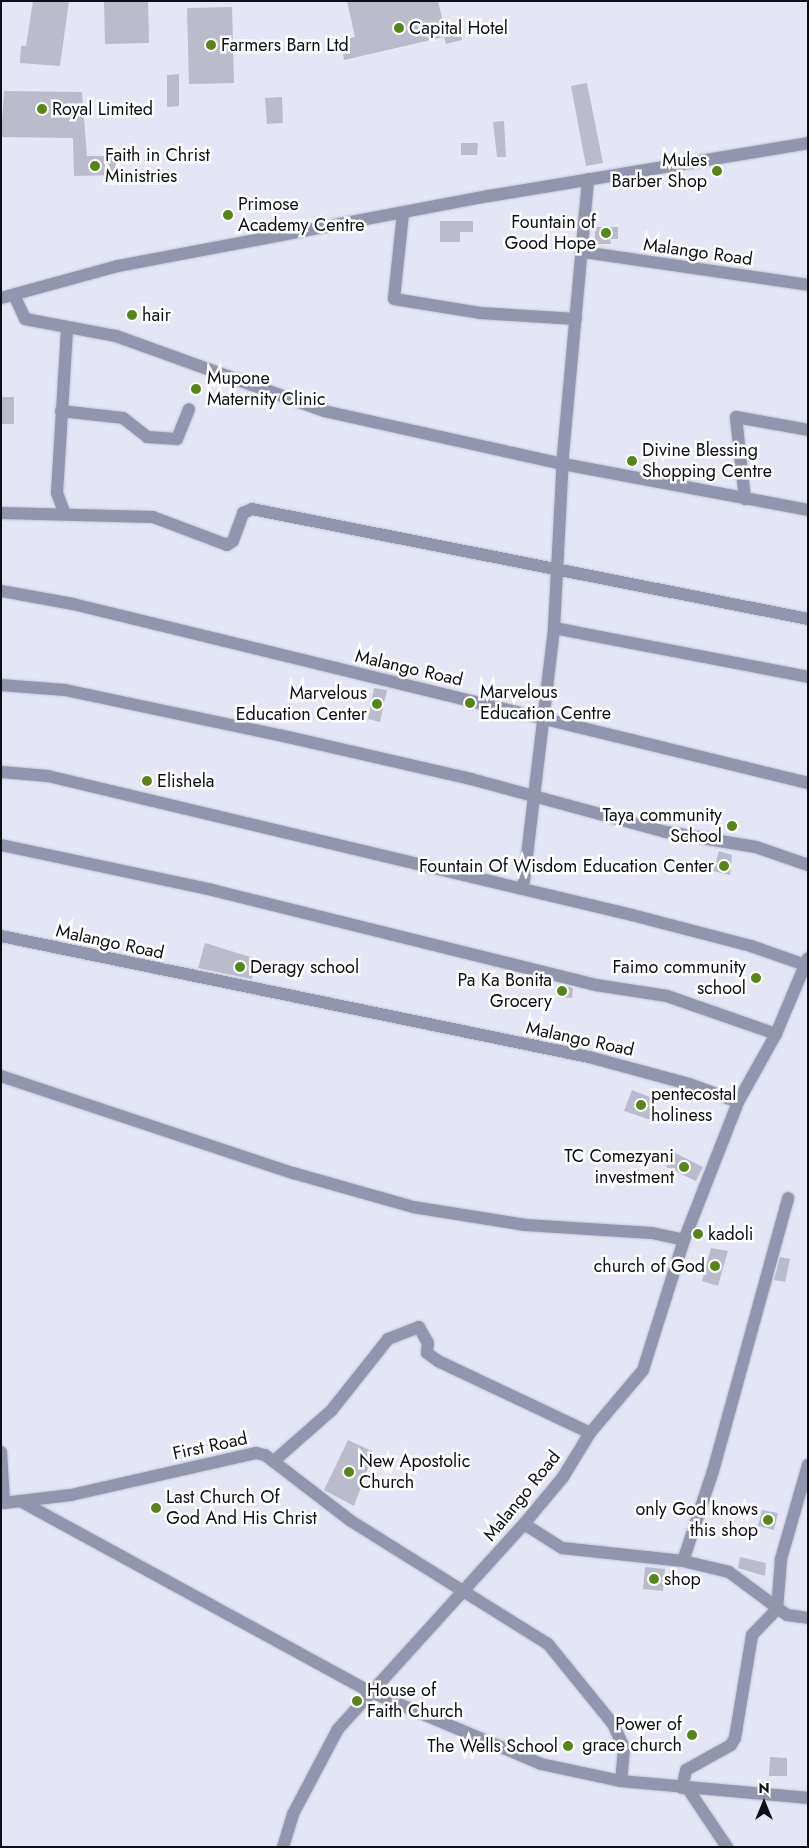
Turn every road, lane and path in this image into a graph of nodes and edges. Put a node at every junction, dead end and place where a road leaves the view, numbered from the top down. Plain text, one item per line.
1 (808, 143) edge
2 (588, 179) junction
3 (403, 213) junction
4 (583, 252) junction
5 (808, 285) edge
6 (8, 296) edge
7 (576, 318) junction
8 (66, 328) junction
9 (189, 409) dead end
10 (61, 411) junction
11 (808, 430) edge
12 (564, 464) junction
13 (745, 499) junction
14 (808, 510) edge
15 (64, 512) junction
16 (1, 513) edge
17 (556, 570) junction
18 (1, 591) edge
19 (808, 619) edge
20 (554, 628) junction
21 (808, 677) edge
22 (1, 685) edge
23 (542, 718) junction
24 (1, 772) edge
25 (808, 783) edge
26 (535, 798) junction
27 (1, 845) edge
28 (808, 865) edge
29 (523, 889) junction
30 (1, 936) edge
31 (807, 963) edge
32 (776, 1034) junction
33 (1, 1076) edge
34 (738, 1102) junction
35 (788, 1198) dead end
36 (684, 1240) junction
37 (590, 1433) junction
38 (1, 1452) edge
39 (274, 1461) junction
40 (808, 1465) edge
41 (22, 1502) junction
42 (3, 1503) edge
43 (524, 1524) junction
44 (683, 1561) junction
45 (463, 1593) junction
46 (778, 1609) junction
47 (808, 1618) edge
48 (373, 1693) junction
49 (621, 1781) junction
50 (685, 1788) junction
51 (808, 1798) edge
52 (283, 1847) edge
53 (727, 1847) edge

1 - 2 street
2 - 3 street
2 - 4 street
3 - 6 street
3 - 7 street
4 - 5 street, Malango Road
4 - 7 street
6 - 8 street
7 - 12 street
8 - 10 street
8 - 12 street
9 - 10 street
10 - 15 street
11 - 13 street
12 - 13 street
12 - 17 street
13 - 14 street
15 - 16 street
15 - 17 street
17 - 19 street
17 - 20 street
18 - 23 street, Malango Road
20 - 21 street
20 - 23 street
22 - 26 street
23 - 25 street, Malango Road
23 - 26 street
24 - 29 street
26 - 28 street
26 - 29 street
27 - 32 street
29 - 31 street
30 - 34 street, Malango Road
31 - 32 street, Malango Road
32 - 34 street, Malango Road
33 - 36 street
34 - 36 street, Malango Road
35 - 44 street
36 - 37 street, Malango Road
37 - 39 street
37 - 43 street, Malango Road
38 - 42 street, First Road
39 - 41 street, First Road
39 - 45 street, First Road
40 - 46 street
41 - 42 street, First Road
41 - 48 street
43 - 44 street
43 - 45 street, Malango Road
44 - 46 street
45 - 48 street, Malango Road
45 - 49 street, First Road
46 - 47 street
46 - 50 street
48 - 49 street
48 - 52 street, Malango Road
49 - 50 street
50 - 51 street
50 - 53 street

